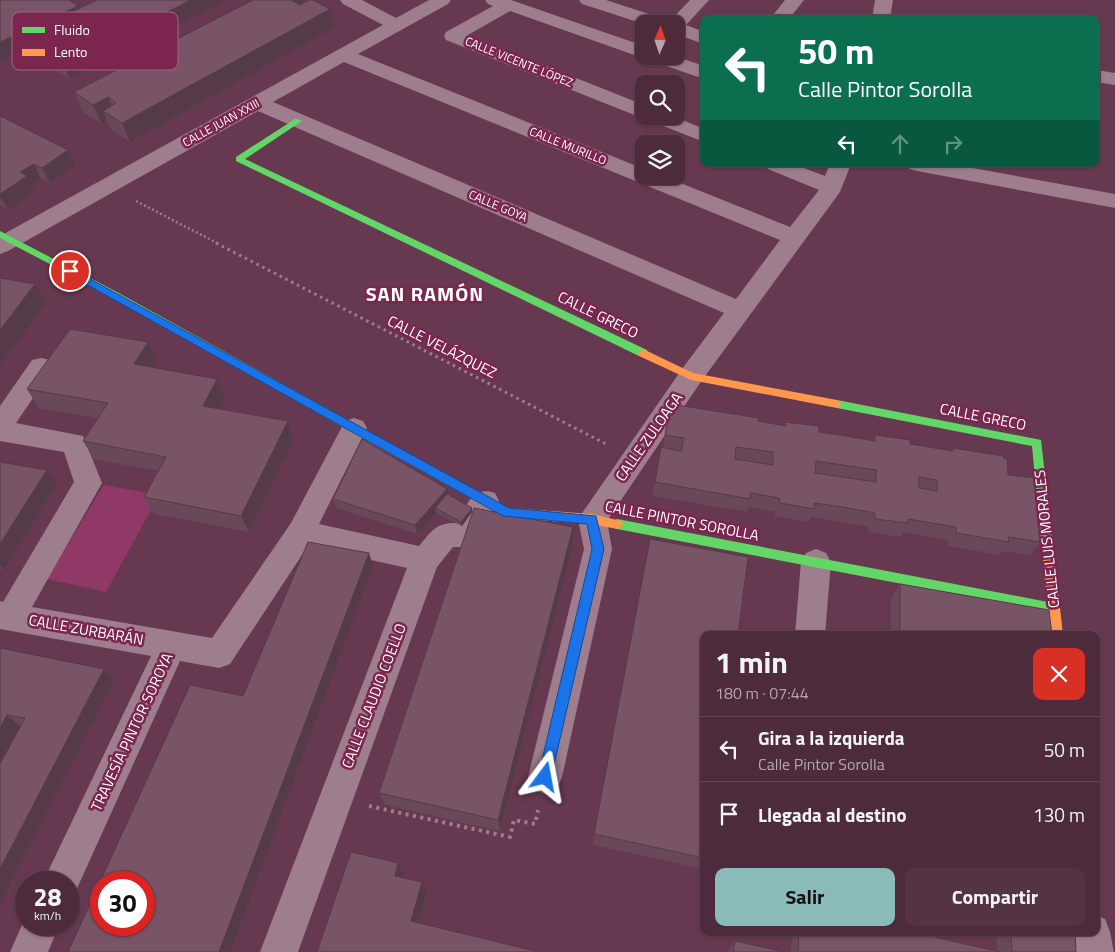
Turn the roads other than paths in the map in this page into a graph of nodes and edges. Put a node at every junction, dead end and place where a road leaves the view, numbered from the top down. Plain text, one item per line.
1 (349, 0) edge
2 (442, 0) edge
3 (700, 0) edge
4 (795, 0) edge
5 (884, 0) edge
6 (599, 2) edge
7 (501, 3) edge
8 (636, 15) edge
9 (782, 15) edge
10 (882, 15) edge
11 (685, 16) edge
12 (396, 25) junction
13 (685, 30) edge
14 (700, 36) edge
15 (635, 49) edge
16 (343, 55) junction
17 (681, 65) edge
18 (700, 72) edge
19 (1100, 77) edge
20 (1115, 79) edge
21 (257, 103) junction
22 (635, 108) edge
23 (298, 120) junction
24 (677, 125) edge
25 (700, 134) edge
26 (792, 167) edge
27 (934, 167) edge
28 (836, 175) edge
29 (1115, 200) edge
30 (793, 237) junction
31 (3, 240) edge
32 (739, 310) junction
33 (41, 367) edge
34 (691, 376) junction
35 (0, 426) edge
36 (354, 428) junction
37 (0, 431) edge
38 (1037, 443) joint
39 (485, 501) junction
40 (592, 519) junction
41 (301, 532) junction
42 (425, 560) junction
43 (816, 562) junction
44 (1053, 608) junction
45 (5, 616) edge
46 (810, 631) edge
47 (1056, 631) edge
48 (172, 646) junction
49 (545, 777) road end
50 (66, 871) edge
51 (36, 936) edge
52 (1093, 936) edge
53 (29, 952) edge
54 (279, 952) edge
55 (1095, 952) edge

1 - 12 street
2 - 12 street, CALLE JUAN XXIII
3 - 11 street
4 - 9 street
5 - 10 street
6 - 8 street
7 - 15 street
7 - 22 street, CALLE VICENTE LÓPEZ
12 - 16 street, CALLE JUAN XXIII
13 - 14 street
16 - 21 street, CALLE JUAN XXIII
16 - 30 street, CALLE MURILLO
17 - 18 street
19 - 20 street
21 - 23 street, CALLE GOYA
21 - 31 street, CALLE JUAN XXIII
23 - 32 street, CALLE GOYA
23 - 34 street, CALLE GRECO
24 - 25 street
26 - 28 street
27 - 29 street
28 - 30 street, CALLE ZULOAGA
30 - 32 street, CALLE ZULOAGA
31 - 36 street, CALLE PINTOR SOROLLA
32 - 34 street, CALLE ZULOAGA
33 - 35 street
34 - 38 street, CALLE GRECO
34 - 40 street, CALLE ZULOAGA
36 - 39 street, CALLE PINTOR SOROLLA
36 - 41 street, TRAVESÍA PINTOR SOROYA
37 - 45 street
38 - 44 street, CALLE LUIS MORALES
39 - 40 street, CALLE PINTOR SOROLLA
39 - 42 street, CALLE CLAUDIO COELLO
40 - 43 street, CALLE PINTOR SOROLLA
40 - 49 street
41 - 42 street
41 - 48 street, TRAVESÍA PINTOR SOROYA
42 - 54 street, CALLE CLAUDIO COELLO
43 - 44 street, CALLE PINTOR SOROLLA
43 - 46 street
44 - 47 street, CALLE LUIS MORALES
45 - 48 street, CALLE ZURBARÁN
48 - 50 street, TRAVESÍA PINTOR SOROYA
51 - 53 street
52 - 55 street

